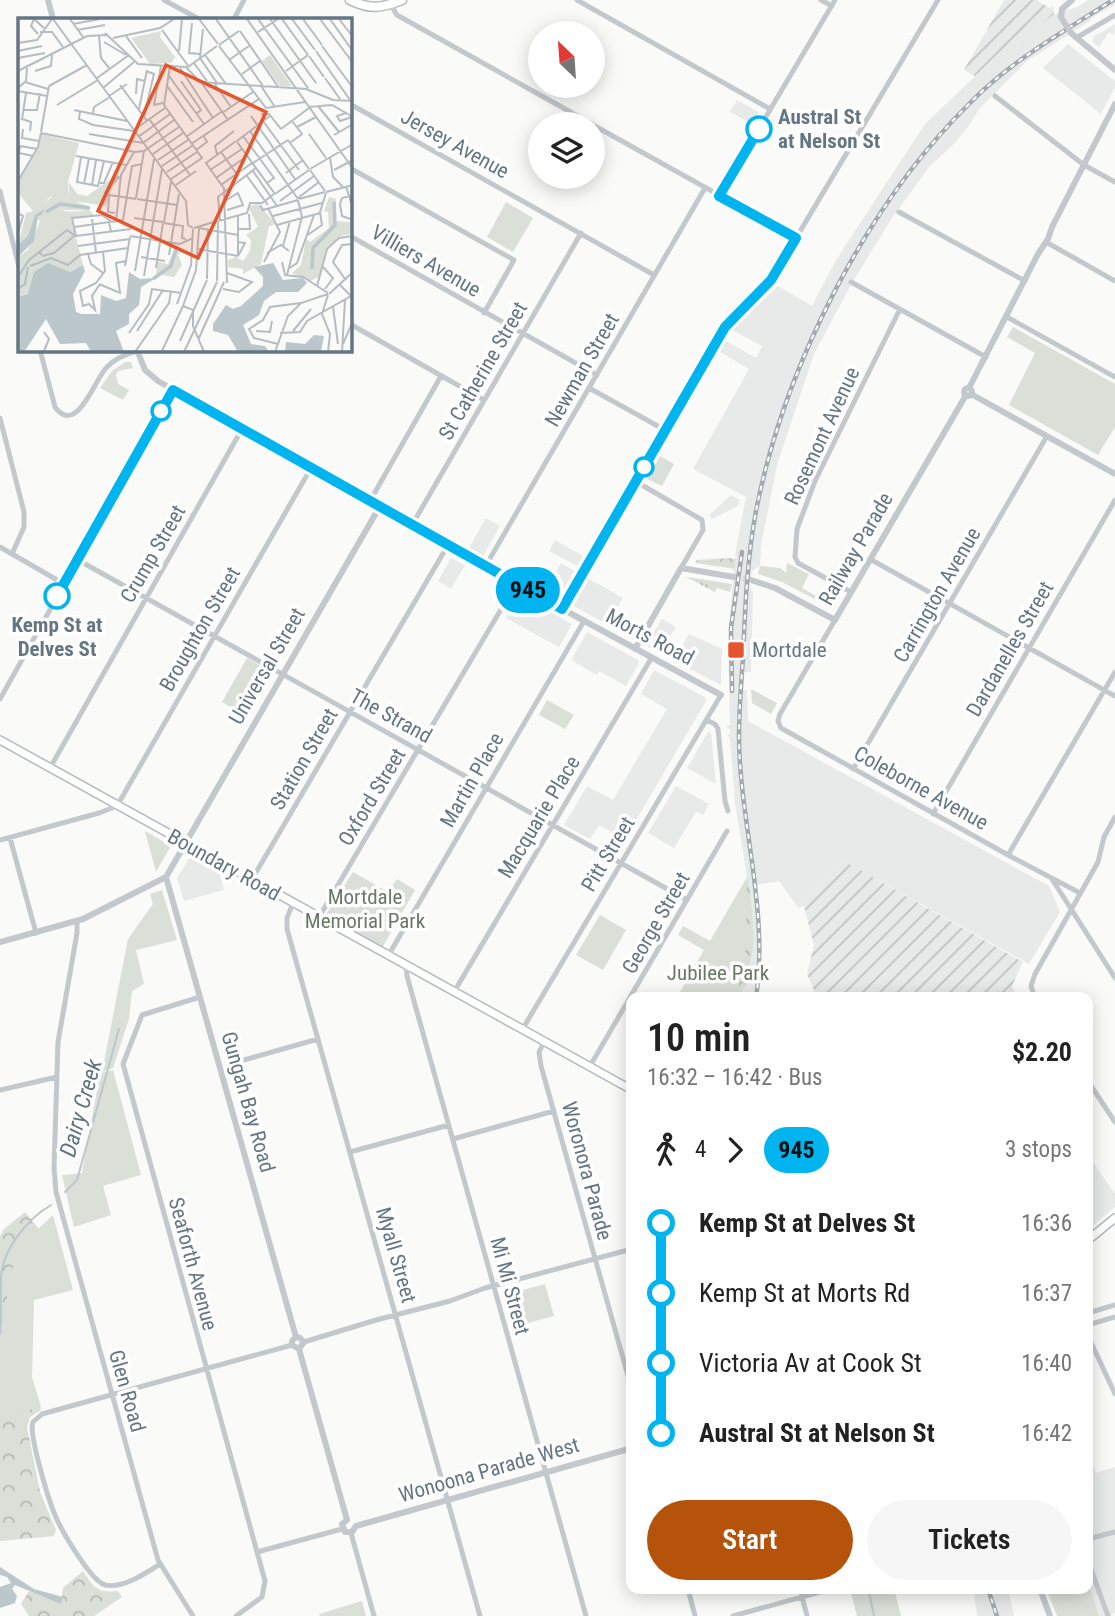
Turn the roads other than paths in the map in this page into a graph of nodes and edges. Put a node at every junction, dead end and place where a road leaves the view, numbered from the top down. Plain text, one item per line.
1 (48, 0) edge
2 (164, 0) edge
3 (244, 0) edge
4 (350, 0) edge
5 (402, 0) edge
6 (577, 0) edge
7 (821, 0) edge
8 (938, 0) edge
9 (1072, 0) edge
10 (833, 3) edge
11 (391, 5) junction
12 (1115, 15) edge
13 (53, 18) edge
14 (197, 18) edge
15 (235, 18) edge
16 (1073, 36) junction
17 (1115, 70) edge
18 (995, 96) dead end
19 (1115, 104) edge
20 (352, 105) edge
21 (770, 109) junction
22 (570, 112) edge
23 (605, 132) edge
24 (1084, 165) junction
25 (352, 169) edge
26 (1115, 183) edge
27 (705, 188) junction
28 (0, 191) edge
29 (719, 196) junction
30 (899, 212) dead end
31 (580, 233) junction
32 (352, 237) edge
33 (796, 238) junction
34 (1046, 242) junction
35 (18, 263) edge
36 (654, 275) junction
37 (1024, 281) junction
38 (1115, 281) edge
39 (851, 282) dead end
40 (900, 309) junction
41 (484, 313) junction
42 (1007, 317) junction
43 (352, 325) edge
44 (522, 334) junction
45 (41, 352) edge
46 (133, 352) edge
47 (138, 352) edge
48 (986, 357) junction
49 (597, 375) junction
50 (441, 376) junction
51 (1115, 377) edge
52 (589, 388) junction
53 (173, 390) junction
54 (969, 392) junction
55 (484, 400) junction
56 (0, 418) edge
57 (242, 429) junction
58 (665, 430) junction
59 (1047, 436) junction
60 (311, 468) junction
61 (1115, 474) edge
62 (635, 481) junction
63 (1115, 500) edge
64 (370, 501) junction
65 (380, 506) junction
66 (412, 525) junction
67 (448, 545) junction
68 (0, 547) edge
69 (12, 554) junction
70 (870, 559) junction
71 (78, 560) junction
72 (485, 567) junction
73 (681, 568) junction
74 (734, 577) tunnel mouth
75 (751, 580) tunnel mouth
76 (64, 584) junction
77 (516, 584) junction
78 (851, 592) junction
79 (146, 598) junction
80 (950, 604) junction
81 (562, 609) junction
82 (835, 620) junction
83 (584, 621) junction
84 (215, 636) junction
85 (1030, 648) junction
86 (635, 649) junction
87 (652, 657) junction
88 (1115, 672) edge
89 (282, 675) junction
90 (1105, 690) junction
91 (721, 695) joint
92 (1115, 695) edge
93 (0, 699) edge
94 (349, 713) junction
95 (706, 720) junction
96 (778, 721) joint
97 (0, 740) edge
98 (418, 751) junction
99 (50, 768) junction
100 (853, 769) junction
101 (485, 788) junction
102 (117, 806) junction
103 (728, 811) dead end
104 (933, 814) junction
105 (1115, 817) edge
106 (553, 825) junction
107 (727, 831) dead end
108 (10, 838) junction
109 (0, 840) edge
110 (185, 844) junction
111 (1008, 855) junction
112 (621, 862) junction
113 (166, 877) junction
114 (1052, 879) junction
115 (251, 881) junction
116 (1080, 893) junction
117 (687, 900) junction
118 (293, 903) junction
119 (1071, 910) junction
120 (319, 917) junction
121 (77, 922) junction
122 (36, 933) junction
123 (0, 942) edge
124 (388, 956) junction
125 (406, 965) junction
126 (1115, 978) edge
127 (454, 992) junction
128 (633, 992) edge
129 (1033, 992) edge
130 (200, 998) junction
131 (626, 1004) edge
132 (522, 1030) junction
133 (318, 1039) junction
134 (544, 1042) junction
135 (244, 1059) dead end
136 (590, 1066) junction
137 (57, 1077) junction
138 (626, 1087) edge
139 (1093, 1089) edge
140 (0, 1090) edge
141 (554, 1111) junction
142 (1115, 1122) edge
143 (449, 1125) junction
144 (453, 1139) junction
145 (350, 1152) junction
146 (1115, 1218) edge
147 (1093, 1236) edge
148 (626, 1251) edge
149 (594, 1259) junction
150 (494, 1286) junction
151 (1115, 1306) edge
152 (1093, 1312) edge
153 (396, 1314) junction
154 (1115, 1317) edge
155 (1093, 1324) edge
156 (298, 1345) junction
157 (1093, 1347) edge
158 (205, 1369) junction
159 (626, 1370) edge
160 (1115, 1394) edge
161 (112, 1395) junction
162 (626, 1450) edge
163 (546, 1472) junction
164 (448, 1499) junction
165 (347, 1520) junction
166 (356, 1526) junction
167 (342, 1529) junction
168 (1115, 1532) edge
169 (351, 1533) junction
170 (1093, 1538) edge
171 (257, 1552) junction
172 (160, 1564) junction
173 (1093, 1575) edge
174 (689, 1594) edge
175 (801, 1594) edge
176 (813, 1594) edge
177 (1042, 1594) edge
178 (802, 1597) junction
179 (193, 1616) edge
180 (236, 1616) edge
181 (374, 1616) edge
182 (480, 1616) edge
183 (586, 1616) edge
184 (695, 1616) edge
185 (733, 1616) edge
186 (807, 1616) edge
187 (1050, 1616) edge
188 (1108, 1616) edge

1 - 13 street
2 - 14 street
3 - 15 street
4 - 11 main road
5 - 11 main road
6 - 21 street
7 - 10 street
8 - 33 street
9 - 16 street, bridge
10 - 21 street
11 - 22 street
12 - 16 street
16 - 17 street
18 - 24 street
19 - 24 street, Railway Parade
20 - 31 street, Jersey Avenue
21 - 29 street
23 - 27 street
24 - 26 street
24 - 34 street, Railway Parade
25 - 41 street
27 - 29 street
27 - 36 street, Newman Street
28 - 35 street
29 - 33 street
30 - 37 street
31 - 36 street, Jersey Avenue
31 - 44 street, St Catherine Street
32 - 41 street, Villiers Avenue
33 - 58 street
34 - 37 street, Railway Parade
34 - 38 street
36 - 49 street, Newman Street
37 - 42 street, Railway Parade
39 - 40 street
40 - 48 street
40 - 78 street, Rosemont Avenue
41 - 44 street, Villiers Avenue
42 - 48 street, Railway Parade
42 - 51 street
43 - 50 street
44 - 49 street, Villiers Avenue
44 - 55 street, St Catherine Street
45 - 46 street
47 - 53 street, Morts Road
48 - 54 street, Railway Parade
49 - 52 street, Newman Street
50 - 55 street
50 - 64 street
52 - 58 street
52 - 72 street, Newman Street
53 - 57 street, Morts Road
53 - 71 street
54 - 59 street
54 - 70 street, Railway Parade
55 - 66 street, St Catherine Street
56 - 69 street
57 - 60 street, Morts Road
57 - 79 street, Crump Street
58 - 62 street
59 - 61 street
59 - 80 street, Carrington Avenue
60 - 64 street, Morts Road
60 - 84 street, Broughton Street
62 - 73 street
62 - 81 street
63 - 85 street, Dardanelles Street
64 - 65 street, Morts Road
65 - 66 street, Morts Road
65 - 89 street, Universal Street
66 - 67 street, Morts Road
67 - 72 street, Morts Road
67 - 94 street, Station Street
68 - 69 street
69 - 76 street
70 - 78 street, Railway Parade
70 - 80 street
71 - 76 street
71 - 79 street, The Strand
72 - 77 street, Morts Road
73 - 74 street
73 - 86 street
75 - 82 street
76 - 93 street
77 - 81 street, Morts Road
77 - 98 street, Oxford Street
78 - 82 street, Railway Parade
79 - 84 street, The Strand
79 - 99 street, Crump Street
80 - 85 street
80 - 100 street, Carrington Avenue
81 - 83 street, Morts Road
82 - 96 street, Railway Parade
83 - 86 street, Morts Road
83 - 101 street, Martin Place
84 - 89 street, The Strand
84 - 102 street, Broughton Street
85 - 90 street
85 - 104 street, Dardanelles Street
86 - 87 street, Morts Road
87 - 91 street, Morts Road
87 - 106 street, Macquarie Place
88 - 90 street
89 - 94 street, The Strand
89 - 110 street, Universal Street
90 - 92 street
90 - 111 street
91 - 95 street, Pitt Street
94 - 98 street, The Strand
94 - 115 street, Station Street
95 - 103 street
95 - 112 street, Pitt Street
96 - 100 street, Coleborne Avenue
97 - 99 main road, Boundary Road
98 - 101 street, The Strand
98 - 120 street, Oxford Street
99 - 102 main road, Boundary Road
100 - 104 street, Coleborne Avenue
101 - 106 street, The Strand
101 - 124 street, Martin Place
102 - 108 street
102 - 110 main road, Boundary Road
104 - 111 street, Coleborne Avenue
105 - 116 street
106 - 112 street, The Strand
106 - 127 street, Macquarie Place
107 - 117 street, George Street
108 - 109 street
108 - 122 street
110 - 113 street, Universal Street
110 - 115 main road, Boundary Road
111 - 114 street, Coleborne Avenue
112 - 117 street, The Strand
112 - 132 street, Pitt Street
113 - 121 street
113 - 130 street, Gungah Bay Road
114 - 116 street, Coleborne Avenue
114 - 119 street, Coleborne Avenue
115 - 118 main road, Boundary Road
116 - 119 street
117 - 128 street, George Street
118 - 120 main road, Boundary Road
118 - 133 street, Myall Street
119 - 126 street, Coleborne Avenue
119 - 129 street
120 - 124 main road, Boundary Road
121 - 122 street
121 - 137 street, Glen Road
122 - 123 street
124 - 125 main road, Boundary Road
125 - 127 main road, Boundary Road
125 - 143 street, Mi Mi Street
127 - 132 main road, Boundary Road
130 - 156 street, Gungah Bay Road
130 - 158 street, Seaforth Avenue
131 - 136 street, George Street
132 - 134 main road, Boundary Road
133 - 135 street
133 - 145 street, Myall Street
134 - 136 main road, Boundary Road
134 - 141 street, Woronora Parade
136 - 138 main road, Boundary Road
137 - 140 street
137 - 161 street, Glen Road
139 - 142 street
141 - 144 street
141 - 149 street, Woronora Parade
143 - 144 street, Mi Mi Street
143 - 145 street
144 - 150 street, Mi Mi Street
145 - 153 street, Myall Street
146 - 147 main road
148 - 149 street
149 - 150 street
149 - 159 street, Woronora Parade
150 - 153 street
150 - 163 street, Mi Mi Street
151 - 152 street
153 - 156 street
153 - 164 street, Myall Street
154 - 155 street
156 - 158 street
156 - 165 street
157 - 160 street
158 - 161 street
158 - 171 street, Seaforth Avenue
161 - 172 street, Glen Road
161 - 172 street
162 - 163 street, Wonoona Parade West
163 - 164 street, Wonoona Parade West
163 - 183 street, Mi Mi Street
164 - 166 street, Wonoona Parade West
164 - 182 street, Myall Street
165 - 166 street
165 - 167 street
166 - 169 street
167 - 169 street
167 - 171 street
168 - 170 street
169 - 181 street
171 - 180 street, Seaforth Avenue
172 - 179 street, Glen Road
173 - 188 street
174 - 184 street
175 - 178 street
176 - 178 street
177 - 187 street
178 - 185 street
178 - 186 street

